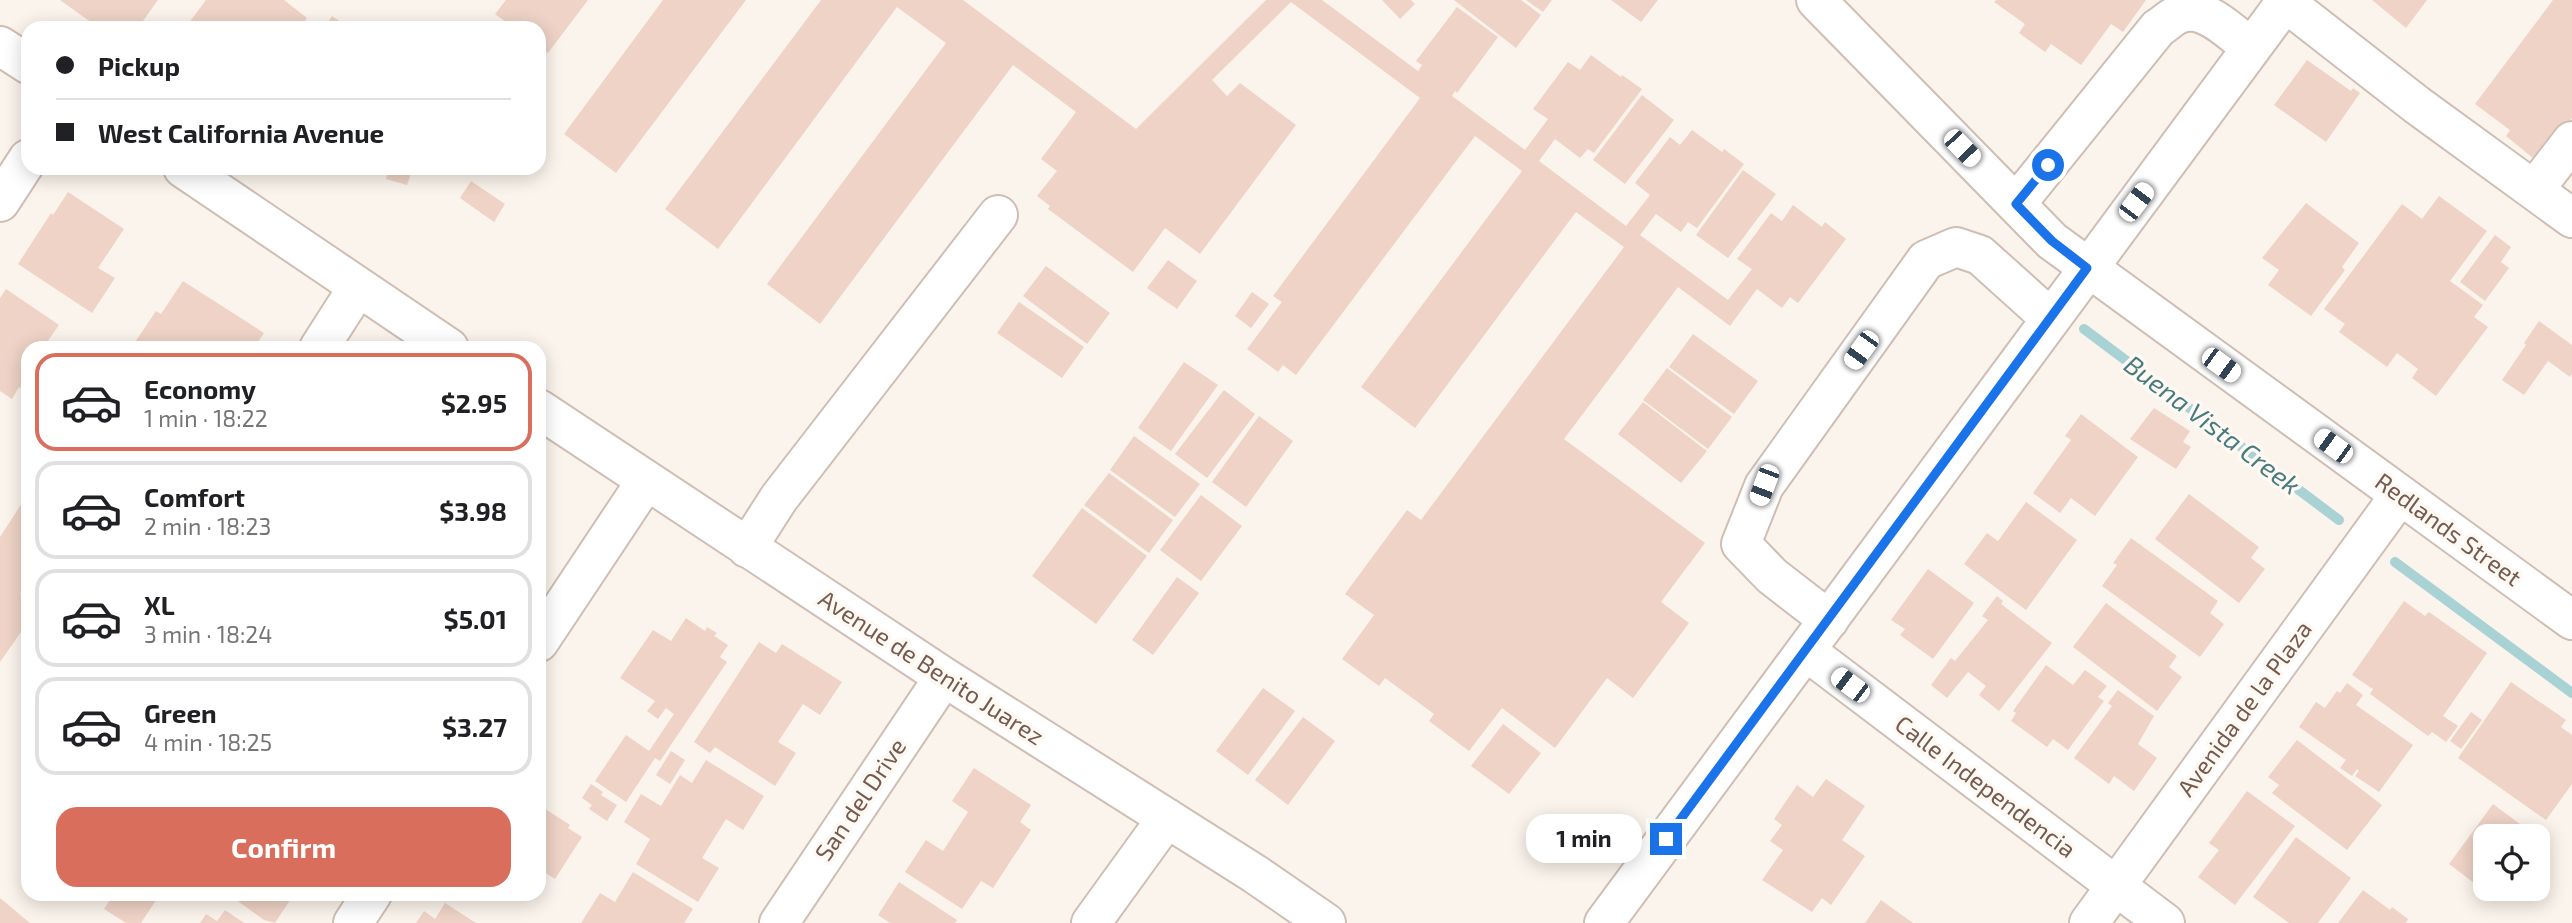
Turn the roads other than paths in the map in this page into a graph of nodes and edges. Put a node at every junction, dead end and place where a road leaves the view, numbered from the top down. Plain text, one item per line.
1 (1816, 0) edge
2 (2286, 1) edge
3 (0, 46) edge
4 (2251, 48) junction
5 (21, 60) edge
6 (2572, 141) edge
7 (21, 170) edge
8 (193, 175) edge
9 (2534, 190) junction
10 (0, 202) edge
11 (2016, 204) junction
12 (998, 215) dead end
13 (2572, 218) edge
14 (2087, 268) junction
15 (358, 287) junction
16 (2050, 318) junction
17 (323, 341) edge
18 (439, 341) edge
19 (546, 414) edge
20 (646, 481) junction
21 (2400, 495) junction
22 (747, 548) junction
23 (1829, 620) junction
24 (2572, 620) edge
25 (546, 631) edge
26 (1806, 651) junction
27 (944, 677) junction
28 (1167, 818) junction
29 (2116, 887) junction
30 (367, 901) edge
31 (1103, 919) edge
32 (353, 923) edge
33 (779, 923) edge
34 (1326, 923) edge
35 (1604, 923) edge
36 (2089, 923) edge
37 (2165, 923) edge

1 - 11 street, Redlands Street
2 - 4 street
2 - 9 street
3 - 5 street
4 - 11 street
4 - 14 street
6 - 9 street
7 - 10 street
8 - 15 street
9 - 13 street
11 - 14 street, Redlands Street
12 - 22 street
14 - 16 street
14 - 21 street, Redlands Street
15 - 17 street
15 - 18 street
16 - 23 street
16 - 23 street
19 - 20 street, Avenue de Benito Juarez
20 - 22 street, Avenue de Benito Juarez
20 - 25 street
21 - 24 street, Redlands Street
21 - 29 street, Avenida de la Plaza
22 - 27 street, Avenue de Benito Juarez
23 - 26 street
26 - 29 street, Calle Independencia
26 - 35 street
27 - 28 street, Avenue de Benito Juarez
27 - 33 street, San del Drive
28 - 31 street
28 - 34 street, Avenue de Benito Juarez
29 - 36 street, Avenida de la Plaza
29 - 37 street, Calle Independencia
30 - 32 street

